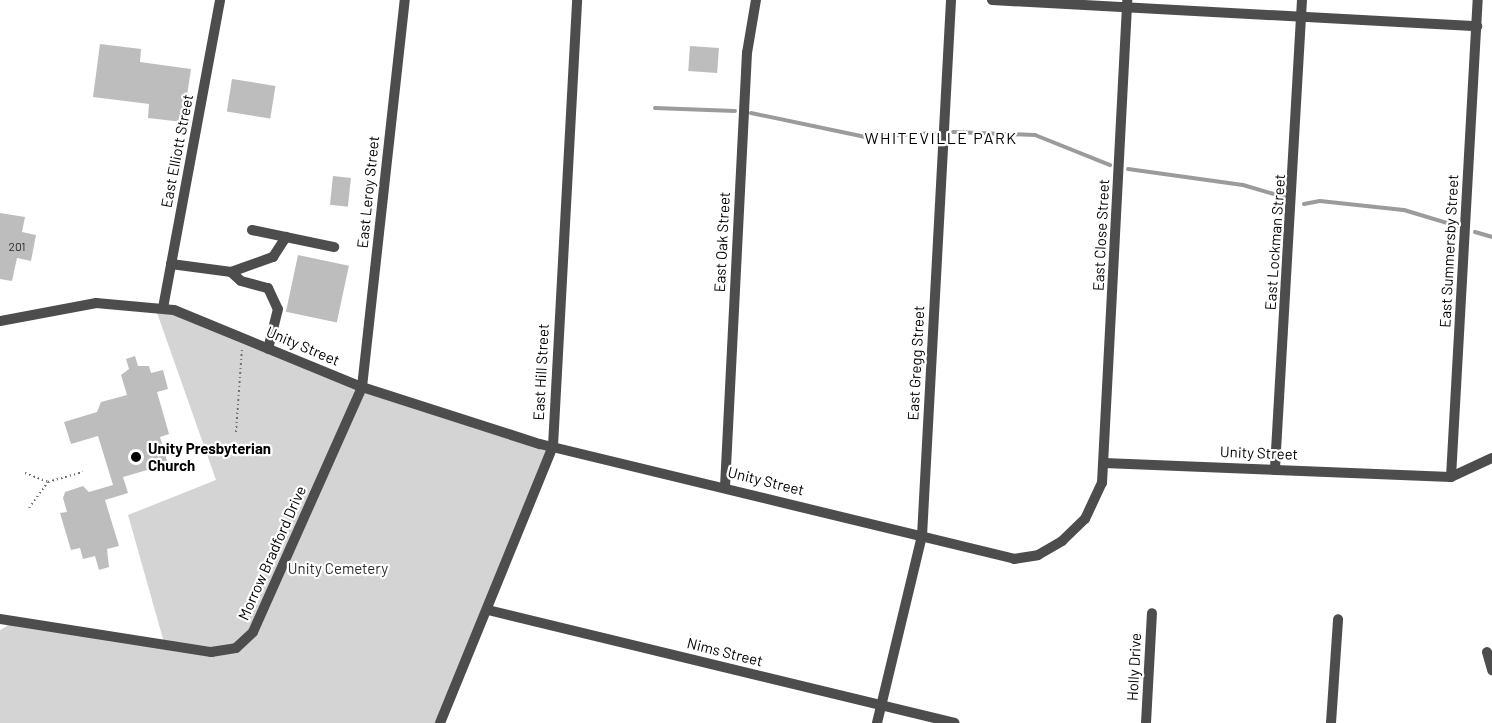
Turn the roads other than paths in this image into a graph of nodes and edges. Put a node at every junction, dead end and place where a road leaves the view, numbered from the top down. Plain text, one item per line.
1 (220, 0) edge
2 (405, 0) edge
3 (577, 0) edge
4 (756, 0) edge
5 (951, 0) edge
6 (992, 0) edge
7 (1302, 0) edge
8 (1478, 0) edge
9 (1127, 4) edge
10 (1301, 17) junction
11 (1477, 26) junction
12 (252, 230) dead end
13 (286, 237) junction
14 (334, 247) dead end
15 (171, 264) junction
16 (231, 272) junction
17 (163, 308) junction
18 (0, 321) edge
19 (268, 349) junction
20 (362, 387) junction
21 (553, 446) junction
22 (1492, 458) edge
23 (1104, 463) junction
24 (1275, 468) junction
25 (1451, 477) junction
26 (725, 487) junction
27 (922, 536) junction
28 (488, 609) junction
29 (1152, 613) dead end
30 (1338, 619) dead end
31 (6, 620) edge
32 (0, 628) edge
33 (1486, 652) dead end
34 (1492, 670) edge
35 (880, 706) junction
36 (440, 723) edge
37 (877, 723) edge
38 (955, 723) edge
39 (1146, 723) edge
40 (1331, 723) edge

1 - 15 street, East Elliott Street
2 - 20 street, East Leroy Street
3 - 21 street, East Hill Street
4 - 26 street, East Oak Street
5 - 27 street, East Gregg Street
6 - 9 street
7 - 10 street, East Lockman Street
8 - 11 street, East Summersby Street
9 - 10 street
9 - 23 street, East Close Street
10 - 11 street
10 - 24 street, East Lockman Street
11 - 25 street, East Summersby Street
12 - 13 street
13 - 14 street
13 - 16 street
15 - 16 street
15 - 17 street, East Elliott Street
16 - 19 street
17 - 18 street, Unity Street
17 - 19 street, Unity Street
19 - 20 street, Unity Street
20 - 21 street, Unity Street
20 - 31 street, Morrow Bradford Drive
21 - 26 street, Unity Street
21 - 28 street, East Hill Street
22 - 25 street, Unity Street
23 - 24 street, Unity Street
23 - 27 street, Unity Street
24 - 25 street, Unity Street
26 - 27 street, Unity Street
27 - 35 street, East Gregg Street
28 - 35 street, Nims Street
28 - 36 street, East Hill Street
29 - 39 street, Holly Drive
30 - 40 street
31 - 32 street, Morrow Bradford Drive
33 - 34 street
35 - 37 street, East Gregg Street
35 - 38 street, Nims Street

